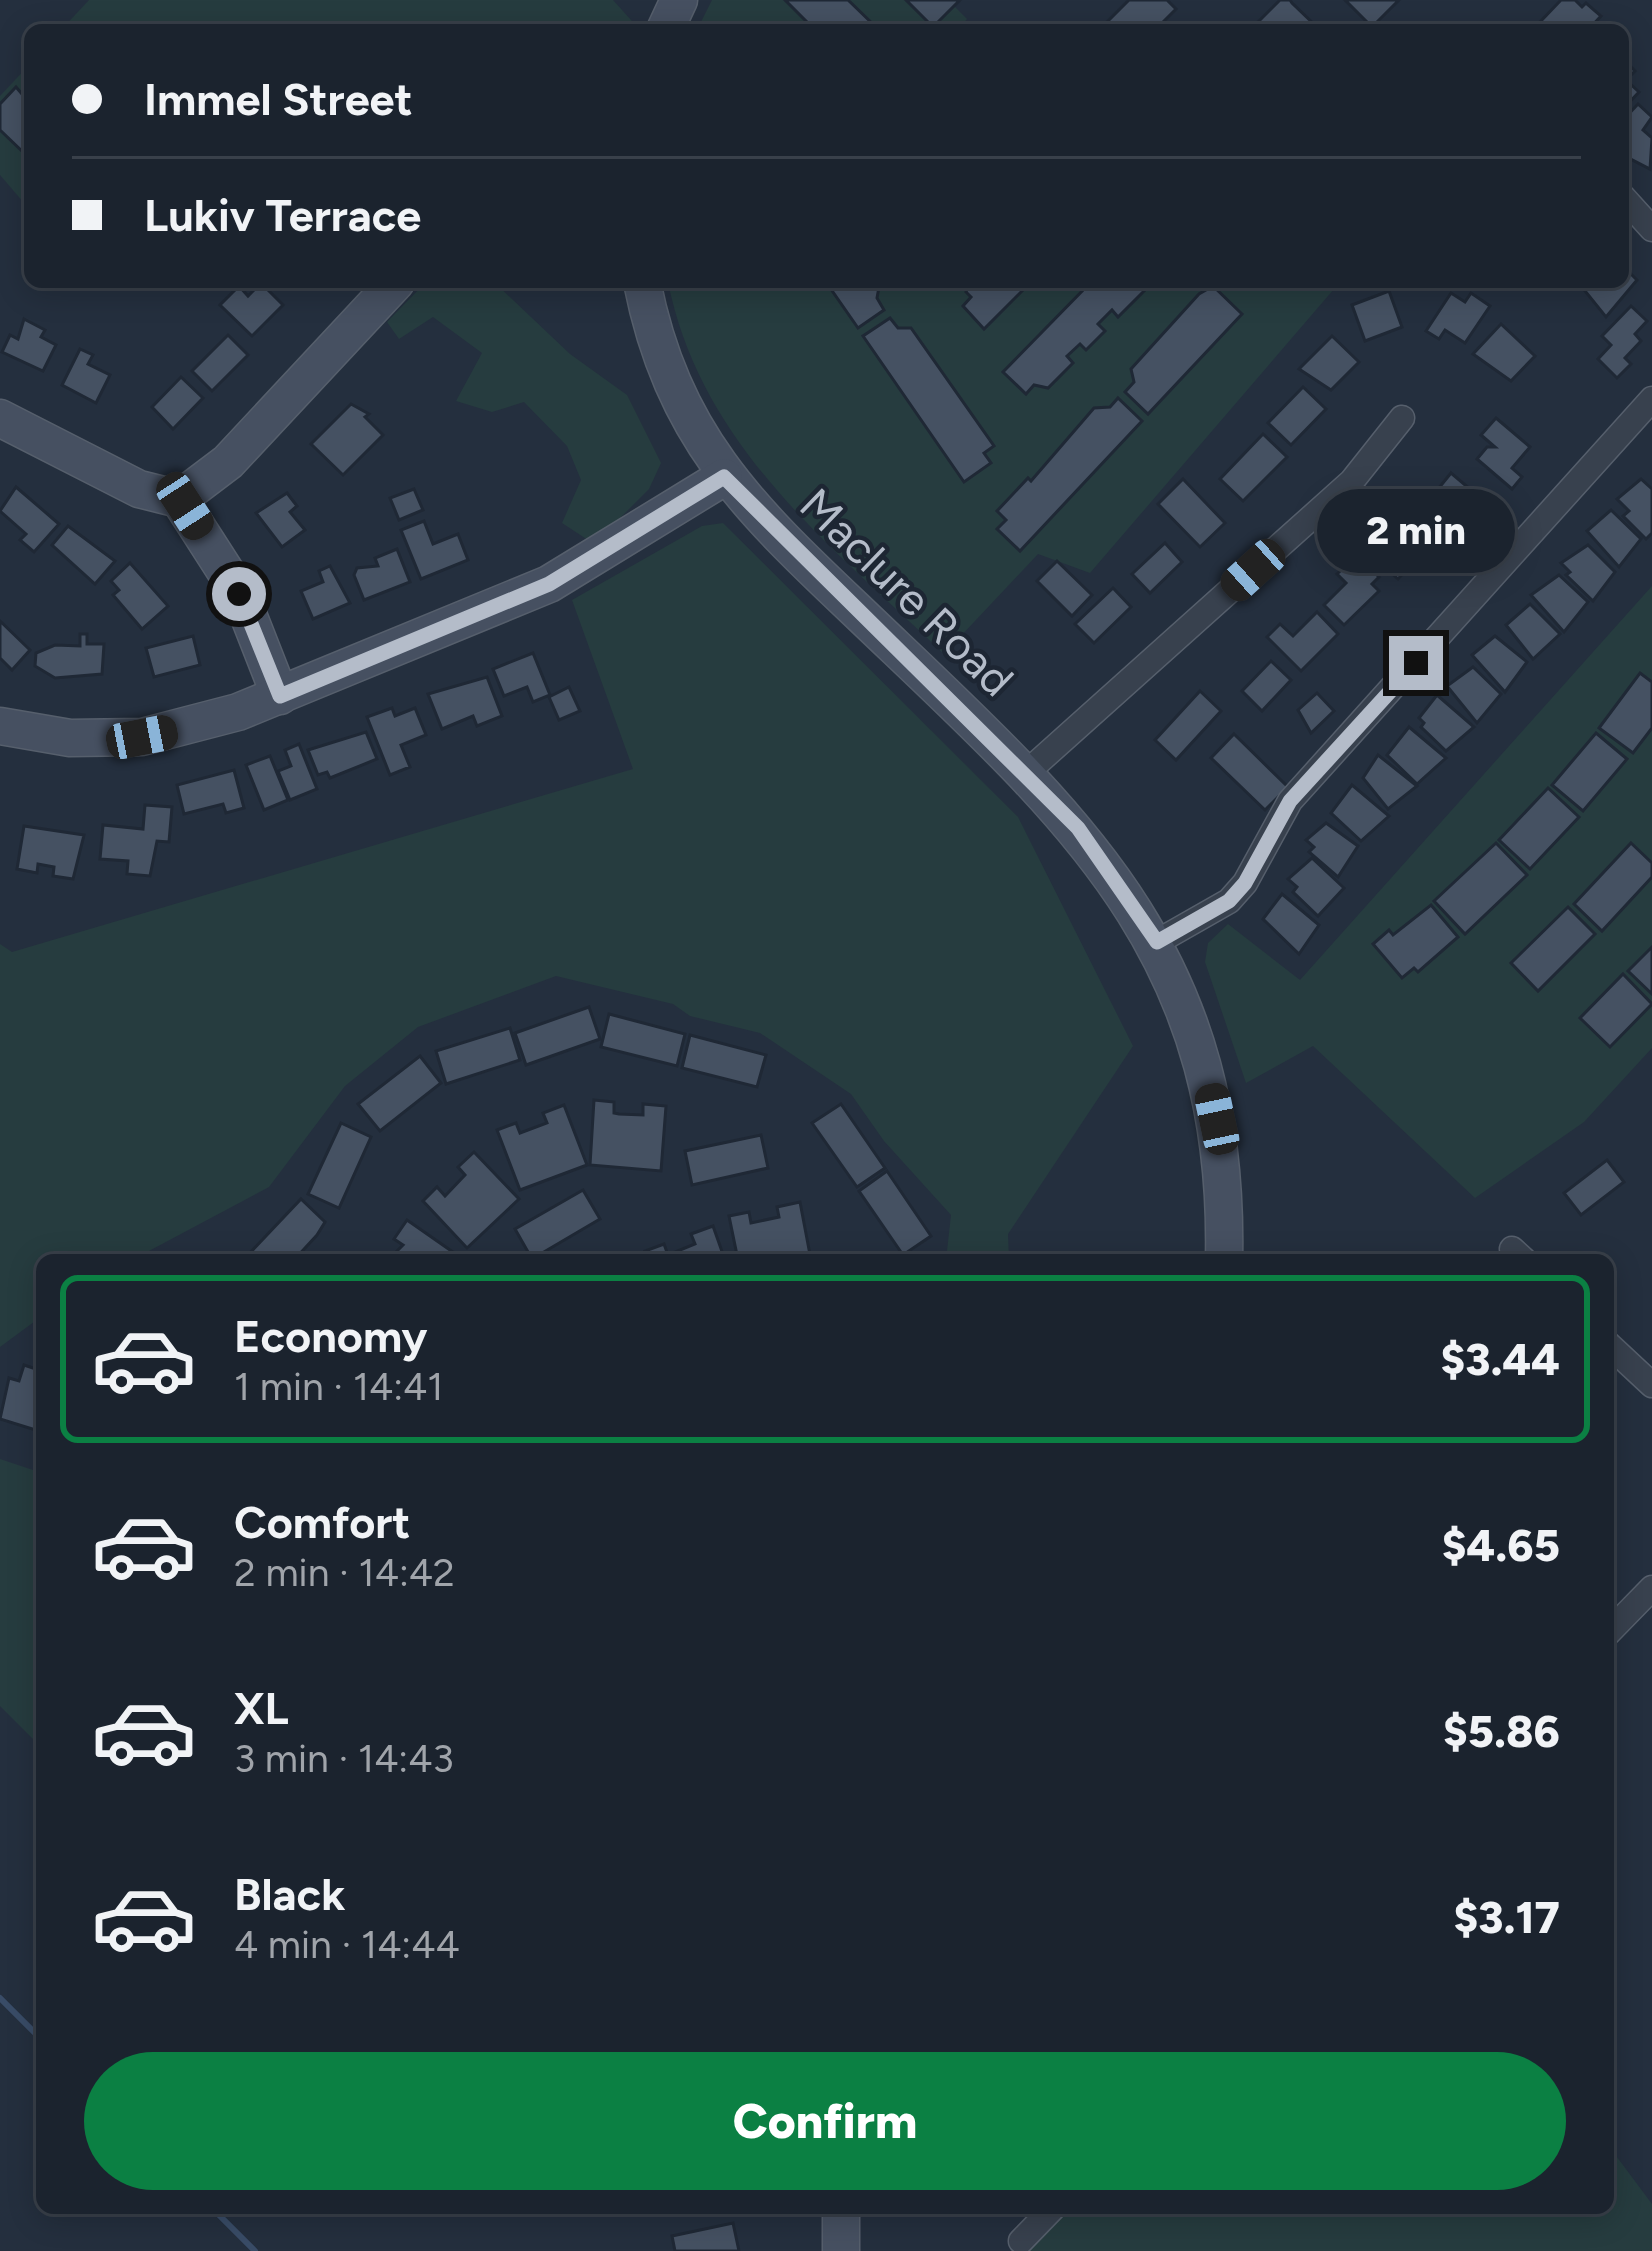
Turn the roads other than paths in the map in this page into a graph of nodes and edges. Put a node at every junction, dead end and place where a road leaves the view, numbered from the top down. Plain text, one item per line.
1 (1629, 204) edge
2 (1652, 229) edge
3 (390, 288) edge
4 (643, 288) edge
5 (1652, 399) edge
6 (0, 418) edge
7 (1402, 418) dead end
8 (724, 477) junction
9 (179, 499) junction
10 (280, 696) junction
11 (0, 726) edge
12 (1026, 773) junction
13 (1157, 942) junction
14 (1224, 1254) edge
15 (1614, 1350) edge
16 (1652, 1385) edge
17 (1652, 1588) edge
18 (1614, 1627) edge
19 (841, 2214) edge
20 (1047, 2214) edge
21 (1021, 2241) dead end
22 (841, 2251) edge

1 - 2 street
3 - 9 street
4 - 8 street, Maclure Road
5 - 13 street
6 - 9 street
7 - 12 street
8 - 10 street
8 - 12 street, Maclure Road
9 - 10 street
10 - 11 street
12 - 13 street, Maclure Road
13 - 14 street, Maclure Road
15 - 16 street
17 - 18 street
19 - 22 street
20 - 21 street

